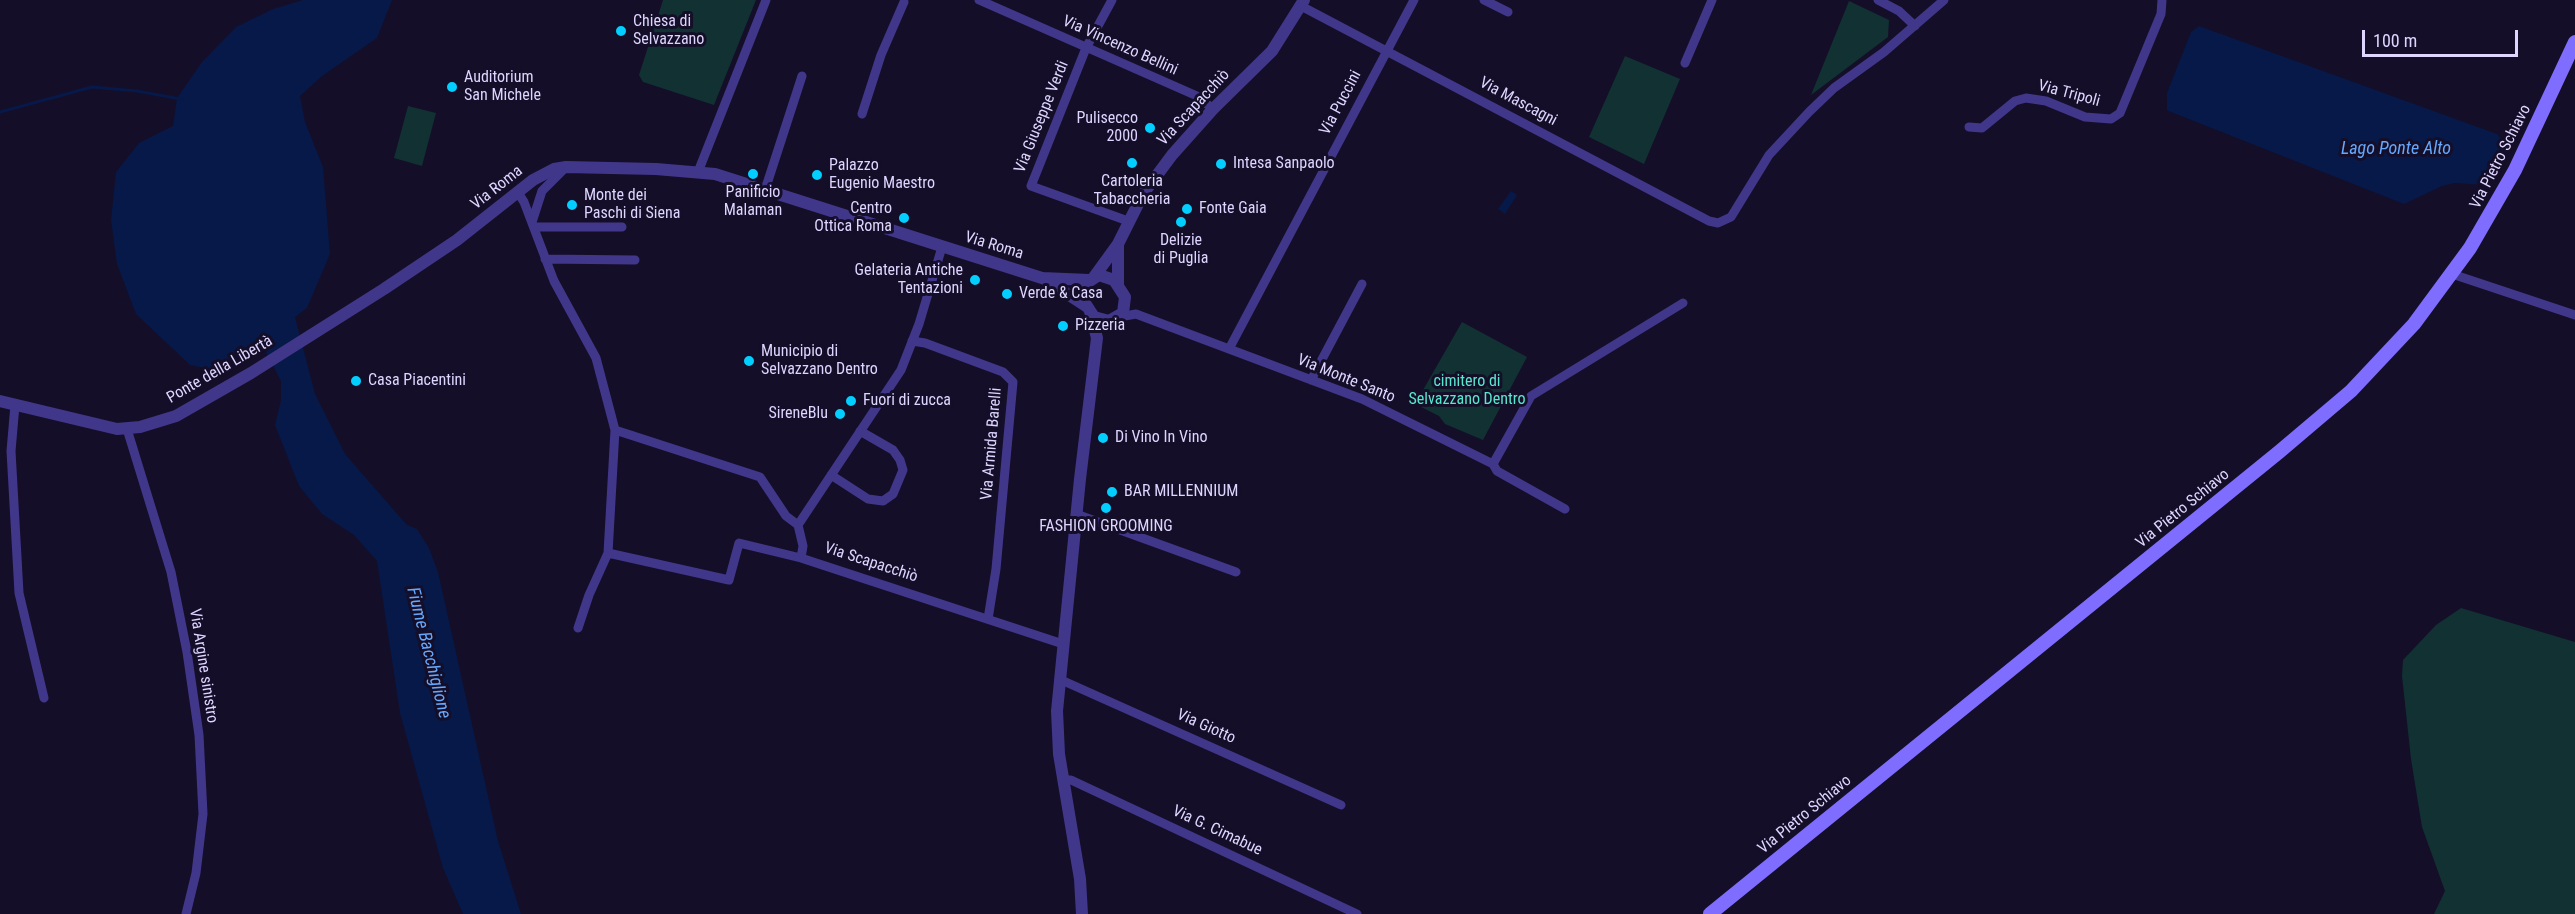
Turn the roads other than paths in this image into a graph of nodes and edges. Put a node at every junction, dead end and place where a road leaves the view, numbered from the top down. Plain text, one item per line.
1 (766, 0) edge
2 (979, 0) edge
3 (1112, 0) edge
4 (1414, 0) edge
5 (1484, 0) edge
6 (1712, 0) edge
7 (1878, 0) edge
8 (1944, 0) edge
9 (2162, 0) edge
10 (905, 1) edge
11 (1303, 3) edge
12 (1508, 12) dead end
13 (1915, 26) junction
14 (2575, 42) edge
15 (1086, 48) junction
16 (1386, 49) junction
17 (1685, 63) dead end
18 (802, 76) dead end
19 (1213, 108) junction
20 (862, 114) dead end
21 (1969, 128) dead end
22 (566, 167) junction
23 (698, 172) junction
24 (533, 180) junction
25 (765, 190) junction
26 (517, 191) junction
27 (536, 204) junction
28 (1128, 221) junction
29 (533, 224) junction
30 (622, 227) dead end
31 (1118, 244) junction
32 (942, 247) junction
33 (545, 259) junction
34 (634, 260) dead end
35 (2452, 274) junction
36 (1042, 278) junction
37 (1091, 278) junction
38 (1118, 284) junction
39 (1362, 284) dead end
40 (1126, 302) junction
41 (1683, 303) dead end
42 (1088, 309) junction
43 (1136, 314) junction
44 (2575, 315) edge
45 (1117, 318) junction
46 (314, 334) joint
47 (1097, 336) junction
48 (912, 341) junction
49 (1229, 349) junction
50 (1311, 380) junction
51 (0, 401) edge
52 (15, 405) junction
53 (134, 428) junction
54 (615, 430) junction
55 (860, 431) junction
56 (1493, 464) junction
57 (831, 475) junction
58 (1565, 509) dead end
59 (1076, 514) junction
60 (798, 525) junction
61 (608, 553) junction
62 (801, 558) junction
63 (1236, 572) dead end
64 (988, 619) junction
65 (578, 628) dead end
66 (1063, 644) junction
67 (1059, 679) junction
68 (44, 698) dead end
69 (1063, 780) junction
70 (1341, 805) dead end
71 (186, 914) edge
72 (1082, 914) edge
73 (1357, 914) edge
74 (1710, 914) edge

1 - 23 street
2 - 15 street, Via Vincenzo Bellini
3 - 15 street, Via Giuseppe Verdi
4 - 16 street, Via Puccini
5 - 12 street
6 - 17 street
7 - 13 street
8 - 13 street
9 - 21 street, Via Tripoli
10 - 20 street
11 - 16 street, Via Mascagni
11 - 19 street, Via Scapacchiò
13 - 16 street, Via Mascagni
14 - 35 main road, Via Pietro Schiavo
15 - 19 street, Via Vincenzo Bellini
15 - 28 street, Via Giuseppe Verdi
16 - 49 street, Via Puccini
18 - 25 street
19 - 28 street, Via Scapacchiò
22 - 23 street, Via Roma
22 - 24 street, Via Roma
22 - 27 street
23 - 25 street, Via Roma
24 - 26 street, Via Roma
24 - 27 street
25 - 32 street, Via Roma
26 - 29 street
26 - 46 street, Via Roma
27 - 29 street
28 - 31 street, Via Scapacchiò
29 - 30 street
29 - 33 street
31 - 37 street, Via Scapacchiò
31 - 38 street, Via Scapacchiò
32 - 36 street, Via Roma
32 - 48 street
33 - 34 street
33 - 54 street
35 - 44 street
35 - 74 main road, Via Pietro Schiavo
36 - 37 street, Via Roma
36 - 42 street, Via Roma
37 - 38 street
37 - 42 street
38 - 40 street
39 - 50 street
40 - 43 street, Via Monte Santo
40 - 45 street
41 - 56 street
42 - 45 street
42 - 47 street
43 - 45 street
43 - 49 street, Via Monte Santo
45 - 47 street
46 - 53 street, Ponte della Libertà
47 - 59 street
48 - 55 street
48 - 64 street, Via Armida Barelli
49 - 50 street, Via Monte Santo
50 - 56 street, Via Monte Santo
51 - 52 street
52 - 53 street
52 - 68 street
53 - 71 street, Via Argine sinistro
54 - 60 street
54 - 61 street
55 - 57 street
55 - 57 street
56 - 58 street, Via Monte Santo
57 - 60 street
59 - 63 street
59 - 66 street
60 - 62 street, Via Scapacchiò
61 - 62 street
61 - 65 street
62 - 64 street, Via Scapacchiò
64 - 66 street, Via Scapacchiò
66 - 67 street
67 - 69 street
67 - 70 street, Via Giotto
69 - 72 street
69 - 73 street, Via G. Cimabue

